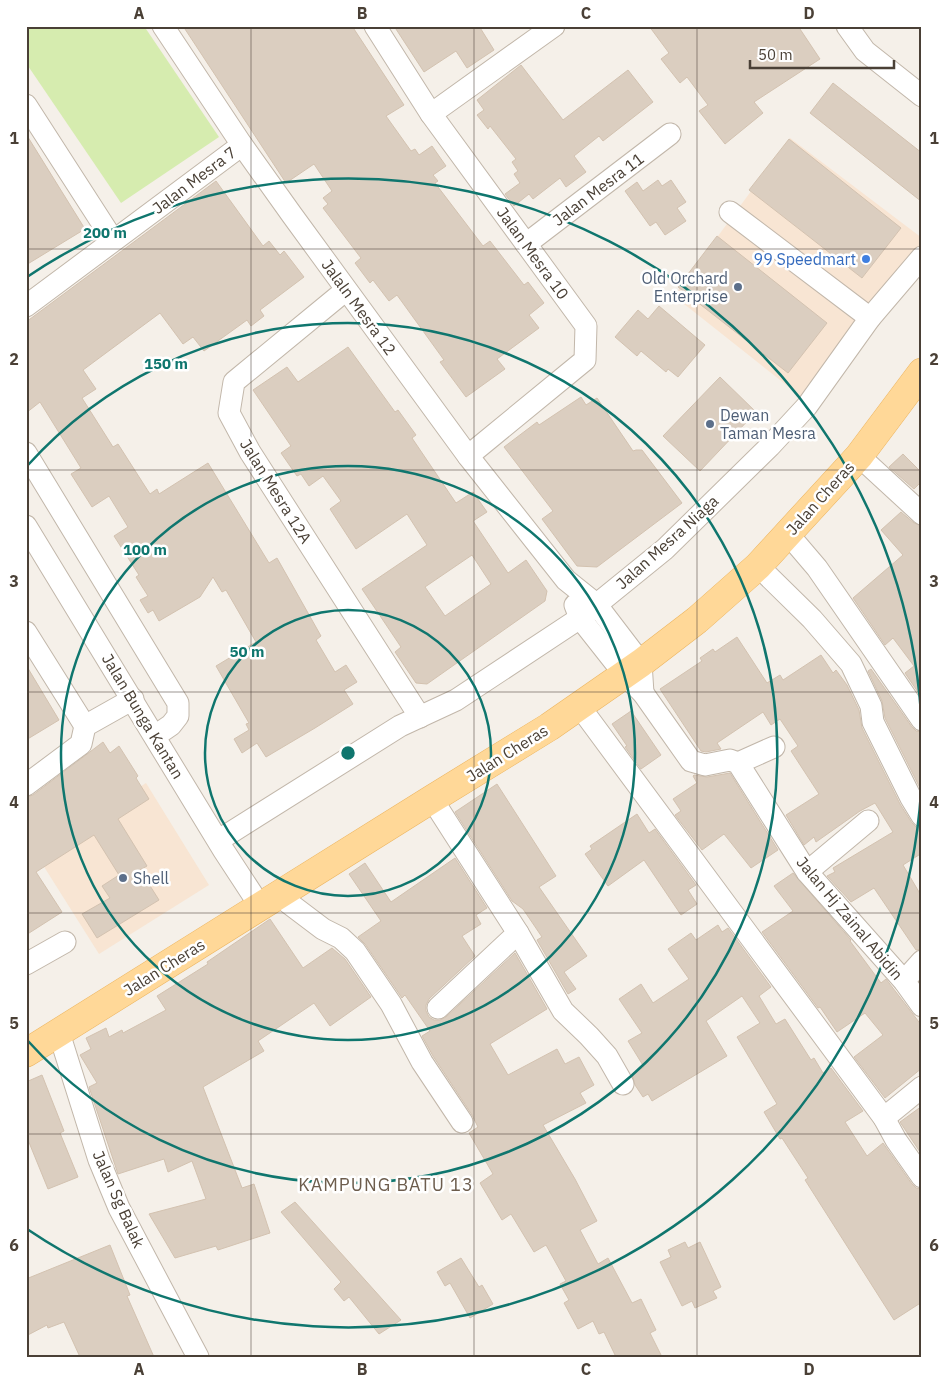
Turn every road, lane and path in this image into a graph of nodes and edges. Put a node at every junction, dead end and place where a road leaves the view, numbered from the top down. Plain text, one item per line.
1 (163, 26) edge
2 (375, 26) edge
3 (554, 26) edge
4 (847, 26) edge
5 (922, 96) edge
6 (26, 105) edge
7 (432, 114) junction
8 (670, 134) dead end
9 (242, 145) junction
10 (730, 212) dead end
11 (113, 240) junction
12 (526, 244) junction
13 (922, 257) edge
14 (346, 290) junction
15 (26, 306) edge
16 (870, 318) junction
17 (922, 372) edge
18 (26, 453) edge
19 (468, 456) junction
20 (859, 456) junction
21 (922, 514) edge
22 (26, 526) edge
23 (788, 534) junction
24 (758, 566) junction
25 (566, 580) junction
26 (596, 604) junction
27 (580, 618) junction
28 (26, 632) edge
29 (636, 677) junction
30 (133, 699) junction
31 (580, 707) junction
32 (420, 717) junction
33 (922, 720) edge
34 (85, 726) junction
35 (155, 736) junction
36 (774, 747) dead end
37 (738, 763) junction
38 (26, 785) edge
39 (432, 799) junction
40 (922, 816) edge
41 (868, 821) dead end
42 (219, 840) junction
43 (808, 872) junction
44 (269, 901) junction
45 (518, 933) junction
46 (65, 942) dead end
47 (922, 961) edge
48 (26, 964) edge
49 (904, 982) junction
50 (922, 1006) edge
51 (438, 1008) dead end
52 (59, 1033) junction
53 (26, 1053) edge
54 (623, 1084) dead end
55 (922, 1087) edge
56 (884, 1118) junction
57 (462, 1122) dead end
58 (922, 1176) edge
59 (198, 1357) edge

1 - 9 street, Jalaln Mesra 12
2 - 7 street, Jalan Mesra 10
3 - 7 street
4 - 5 street
6 - 11 street
7 - 12 street, Jalan Mesra 10
8 - 12 street, Jalan Mesra 11
9 - 11 street, Jalan Mesra 7
9 - 14 street, Jalaln Mesra 12
10 - 16 street
11 - 15 street, Jalan Mesra 7
12 - 19 street, Jalan Mesra 10
13 - 16 street, Jalan Mesra Niaga
14 - 19 street, Jalaln Mesra 12
14 - 32 street, Jalan Mesra 12A
16 - 26 street, Jalan Mesra Niaga
17 - 20 main road, Jalan Cheras
18 - 35 street
19 - 25 street, Jalaln Mesra 12
20 - 21 street
20 - 23 main road, Jalan Cheras
22 - 30 street, Jalan Bunga Kantan
23 - 24 main road, Jalan Cheras
23 - 33 street
24 - 29 main road, Jalan Cheras
24 - 40 street
25 - 26 street
25 - 27 street
26 - 27 street, Jalan Mesra Niaga
26 - 29 street
27 - 29 street
27 - 32 street, Jalan Mesra Niaga
28 - 34 street
29 - 31 main road, Jalan Cheras
29 - 37 street
30 - 34 street
30 - 35 street, Jalan Bunga Kantan
31 - 39 main road, Jalan Cheras
31 - 56 street
32 - 42 street, Jalan Mesra Niaga
34 - 38 street
35 - 42 street, Jalan Bunga Kantan
36 - 37 street
37 - 43 street, Jalan Hj Zainal Abidin
39 - 44 main road, Jalan Cheras
39 - 45 street
41 - 43 street
42 - 44 street, Jalan Bunga Kantan
43 - 49 street, Jalan Hj Zainal Abidin
44 - 52 main road, Jalan Cheras
44 - 57 street
45 - 51 street
45 - 54 street
46 - 48 street
47 - 49 street
49 - 50 street, Jalan Hj Zainal Abidin
52 - 53 main road, Jalan Cheras
52 - 59 street, Jalan Sg Balak
55 - 56 street
56 - 58 street

